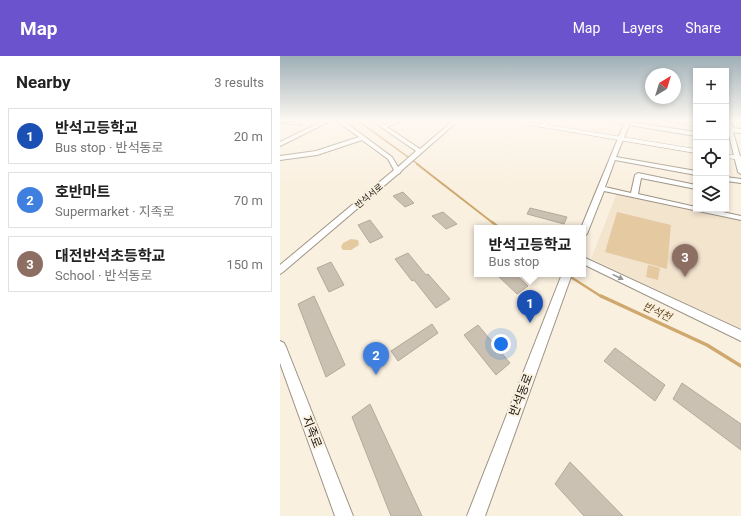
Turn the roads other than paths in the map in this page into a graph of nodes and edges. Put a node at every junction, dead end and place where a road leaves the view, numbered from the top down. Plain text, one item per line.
1 (352, 141) edge
2 (367, 141) edge
3 (403, 141) edge
4 (433, 141) edge
5 (619, 141) edge
6 (636, 141) edge
7 (733, 141) edge
8 (693, 151) edge
9 (420, 153) junction
10 (729, 156) edge
11 (280, 158) edge
12 (613, 158) junction
13 (739, 158) edge
14 (400, 170) junction
15 (693, 172) edge
16 (741, 172) edge
17 (729, 179) edge
18 (741, 181) edge
19 (693, 186) edge
20 (601, 188) junction
21 (634, 196) junction
22 (693, 208) edge
23 (724, 212) edge
24 (741, 218) edge
25 (586, 226) edge
26 (586, 261) edge
27 (280, 270) edge
28 (566, 277) edge
29 (741, 336) edge
30 (280, 347) edge
31 (344, 516) edge
32 (476, 516) edge

1 - 11 street
2 - 14 street
3 - 9 street
4 - 9 street, 반석서로
5 - 12 street
6 - 8 street
7 - 13 street
9 - 14 street, 반석서로
10 - 13 street
12 - 15 street
12 - 20 street
13 - 16 street
14 - 27 street, 반석서로
17 - 18 street
19 - 21 street
20 - 21 street
20 - 25 street
21 - 22 street
23 - 24 street
26 -> 29 street
28 - 32 street, 반석동로
30 - 31 street, 지족로

